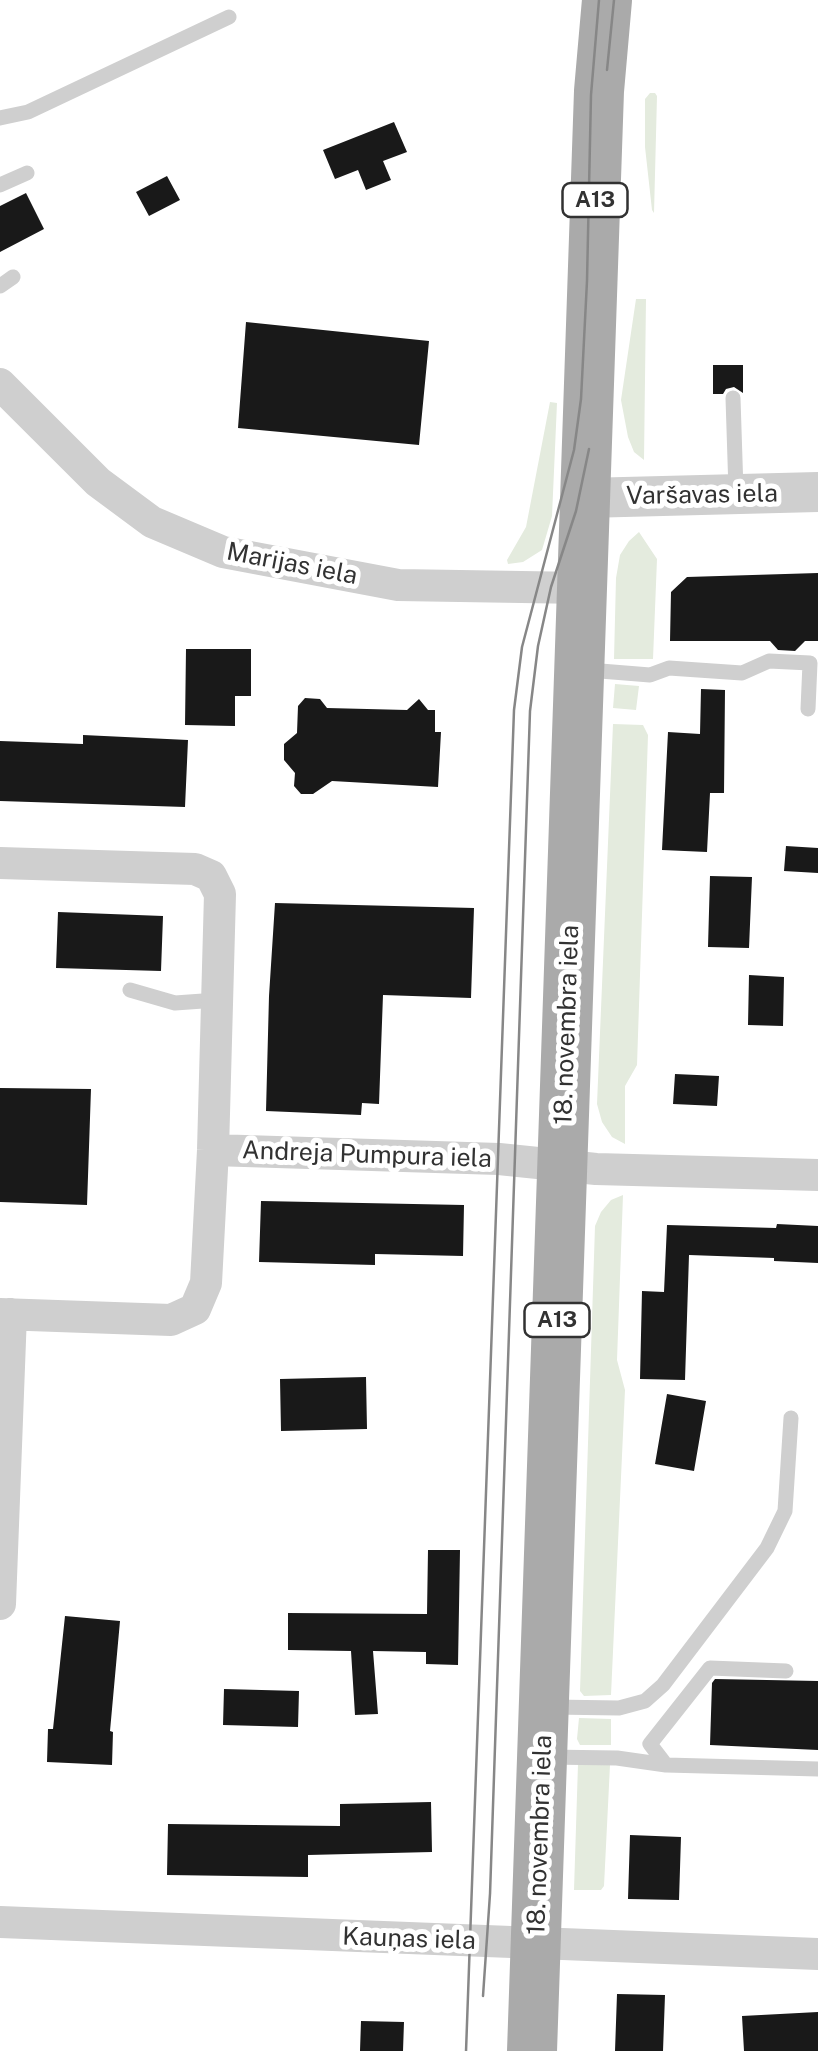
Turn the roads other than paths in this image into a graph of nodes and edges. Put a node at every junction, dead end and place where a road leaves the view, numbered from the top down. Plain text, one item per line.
1 (607, 0) edge
2 (229, 17) dead end
3 (0, 118) edge
4 (27, 173) dead end
5 (0, 185) edge
6 (0, 384) edge
7 (733, 398) dead end
8 (818, 492) edge
9 (736, 494) junction
10 (585, 498) junction
11 (583, 588) junction
12 (580, 669) junction
13 (808, 709) dead end
14 (0, 863) edge
15 (130, 990) dead end
16 (218, 1000) junction
17 (213, 1150) junction
18 (562, 1165) junction
19 (818, 1175) edge
20 (5, 1314) edge
21 (792, 1418) dead end
22 (2, 1484) edge
23 (0, 1604) edge
24 (786, 1671) dead end
25 (544, 1707) junction
26 (542, 1757) junction
27 (666, 1764) junction
28 (818, 1769) edge
29 (0, 1922) edge
30 (536, 1944) junction
31 (818, 1954) edge
32 (532, 2051) edge

1 - 10 main road, 18. novembra iela / A13
2 - 3 lane
4 - 5 lane
6 - 11 street, Marijas iela
7 - 9 lane
8 - 9 street, Varšavas iela
9 - 10 street, Varšavas iela
10 - 11 main road, 18. novembra iela / A13
11 - 12 main road, 18. novembra iela / A13
12 - 13 lane
12 - 18 main road, 18. novembra iela / A13
14 - 16 street
15 - 16 lane
16 - 17 street
17 - 18 street, Andreja Pumpura iela
17 - 20 street, Andreja Pumpura iela
18 - 19 street, Andreja Pumpura iela
18 - 25 main road, 18. novembra iela / A13
20 - 22 street
21 - 25 lane
22 - 23 street
24 - 27 lane
25 - 26 main road, 18. novembra iela / A13
26 - 27 lane
26 - 30 main road, 18. novembra iela / A13
27 - 28 lane
29 - 30 street, Kauņas iela
30 - 31 street, Kauņas iela
30 - 32 main road, 18. novembra iela / A13

